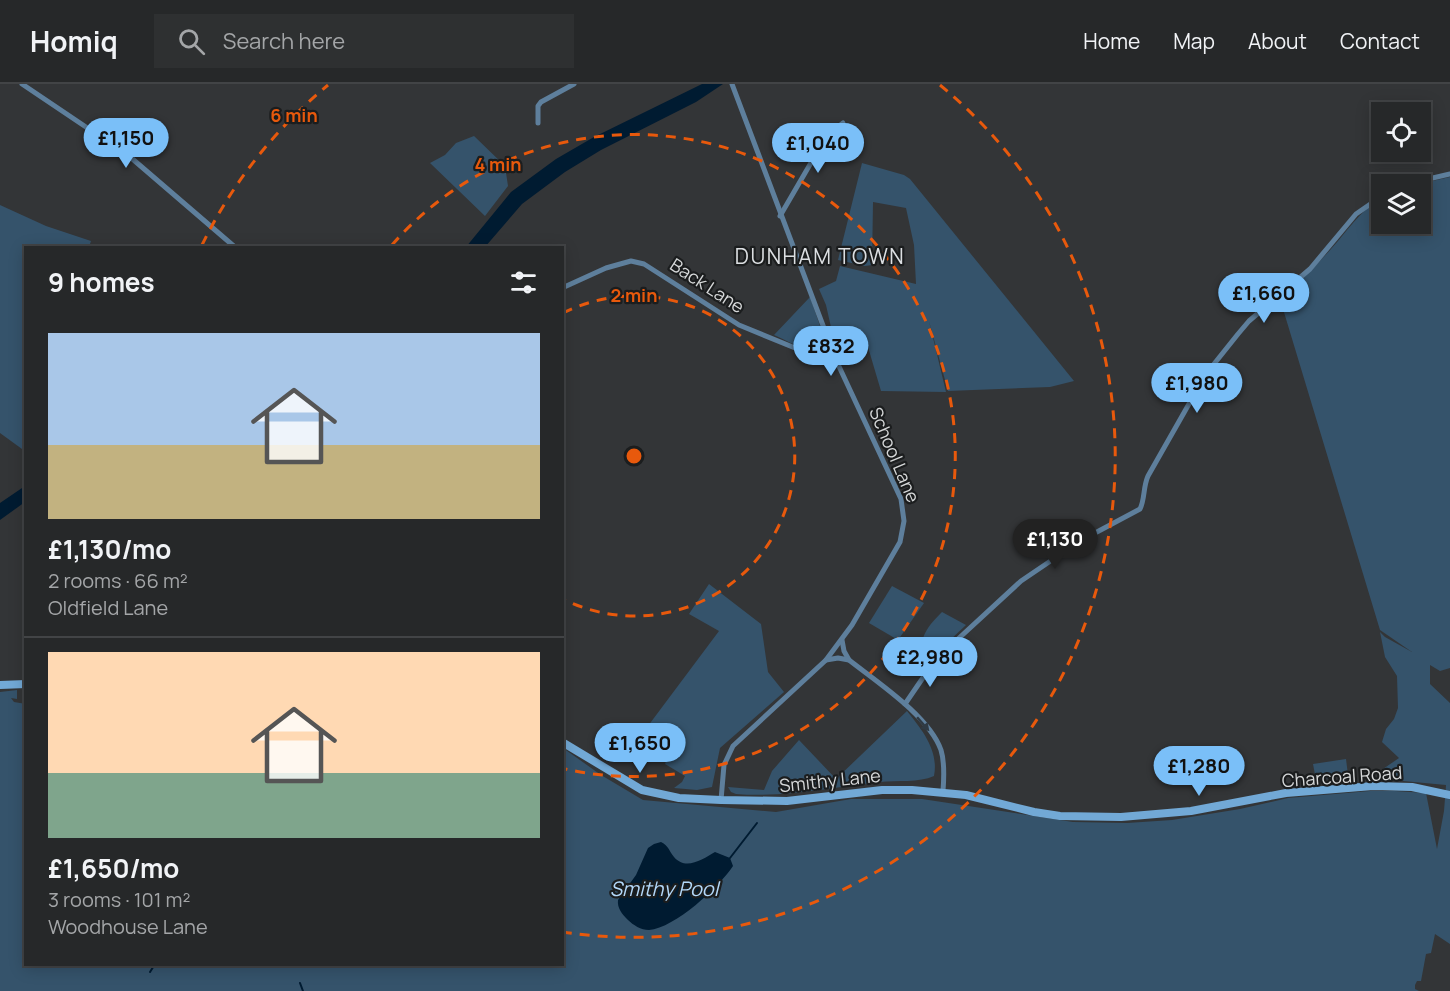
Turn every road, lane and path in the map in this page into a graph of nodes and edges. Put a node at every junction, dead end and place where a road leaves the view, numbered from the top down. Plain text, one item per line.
1 (22, 84) edge
2 (574, 84) edge
3 (732, 84) edge
4 (538, 123) dead end
5 (843, 123) dead end
6 (1450, 174) edge
7 (1431, 178) edge
8 (1371, 204) edge
9 (780, 216) junction
10 (234, 246) edge
11 (564, 287) edge
12 (836, 360) junction
13 (842, 640) junction
14 (826, 660) junction
15 (849, 660) junction
16 (24, 684) edge
17 (0, 685) edge
18 (905, 704) junction
19 (564, 743) edge
20 (943, 791) junction
21 (1450, 795) edge
22 (721, 801) junction

1 - 10 street
2 - 4 street
3 - 9 street, School Lane
5 - 9 street
6 - 7 street
8 - 18 street
9 - 12 street, School Lane
11 - 12 street, Back Lane
12 - 13 street, School Lane
13 - 14 street, School Lane
13 - 15 street
14 - 15 street
14 - 22 street, School Lane
15 - 18 street
16 - 17 main road
18 -> 20 street
19 - 22 main road, Smithy Lane
20 - 21 main road, Charcoal Road
20 - 22 main road, Smithy Lane

